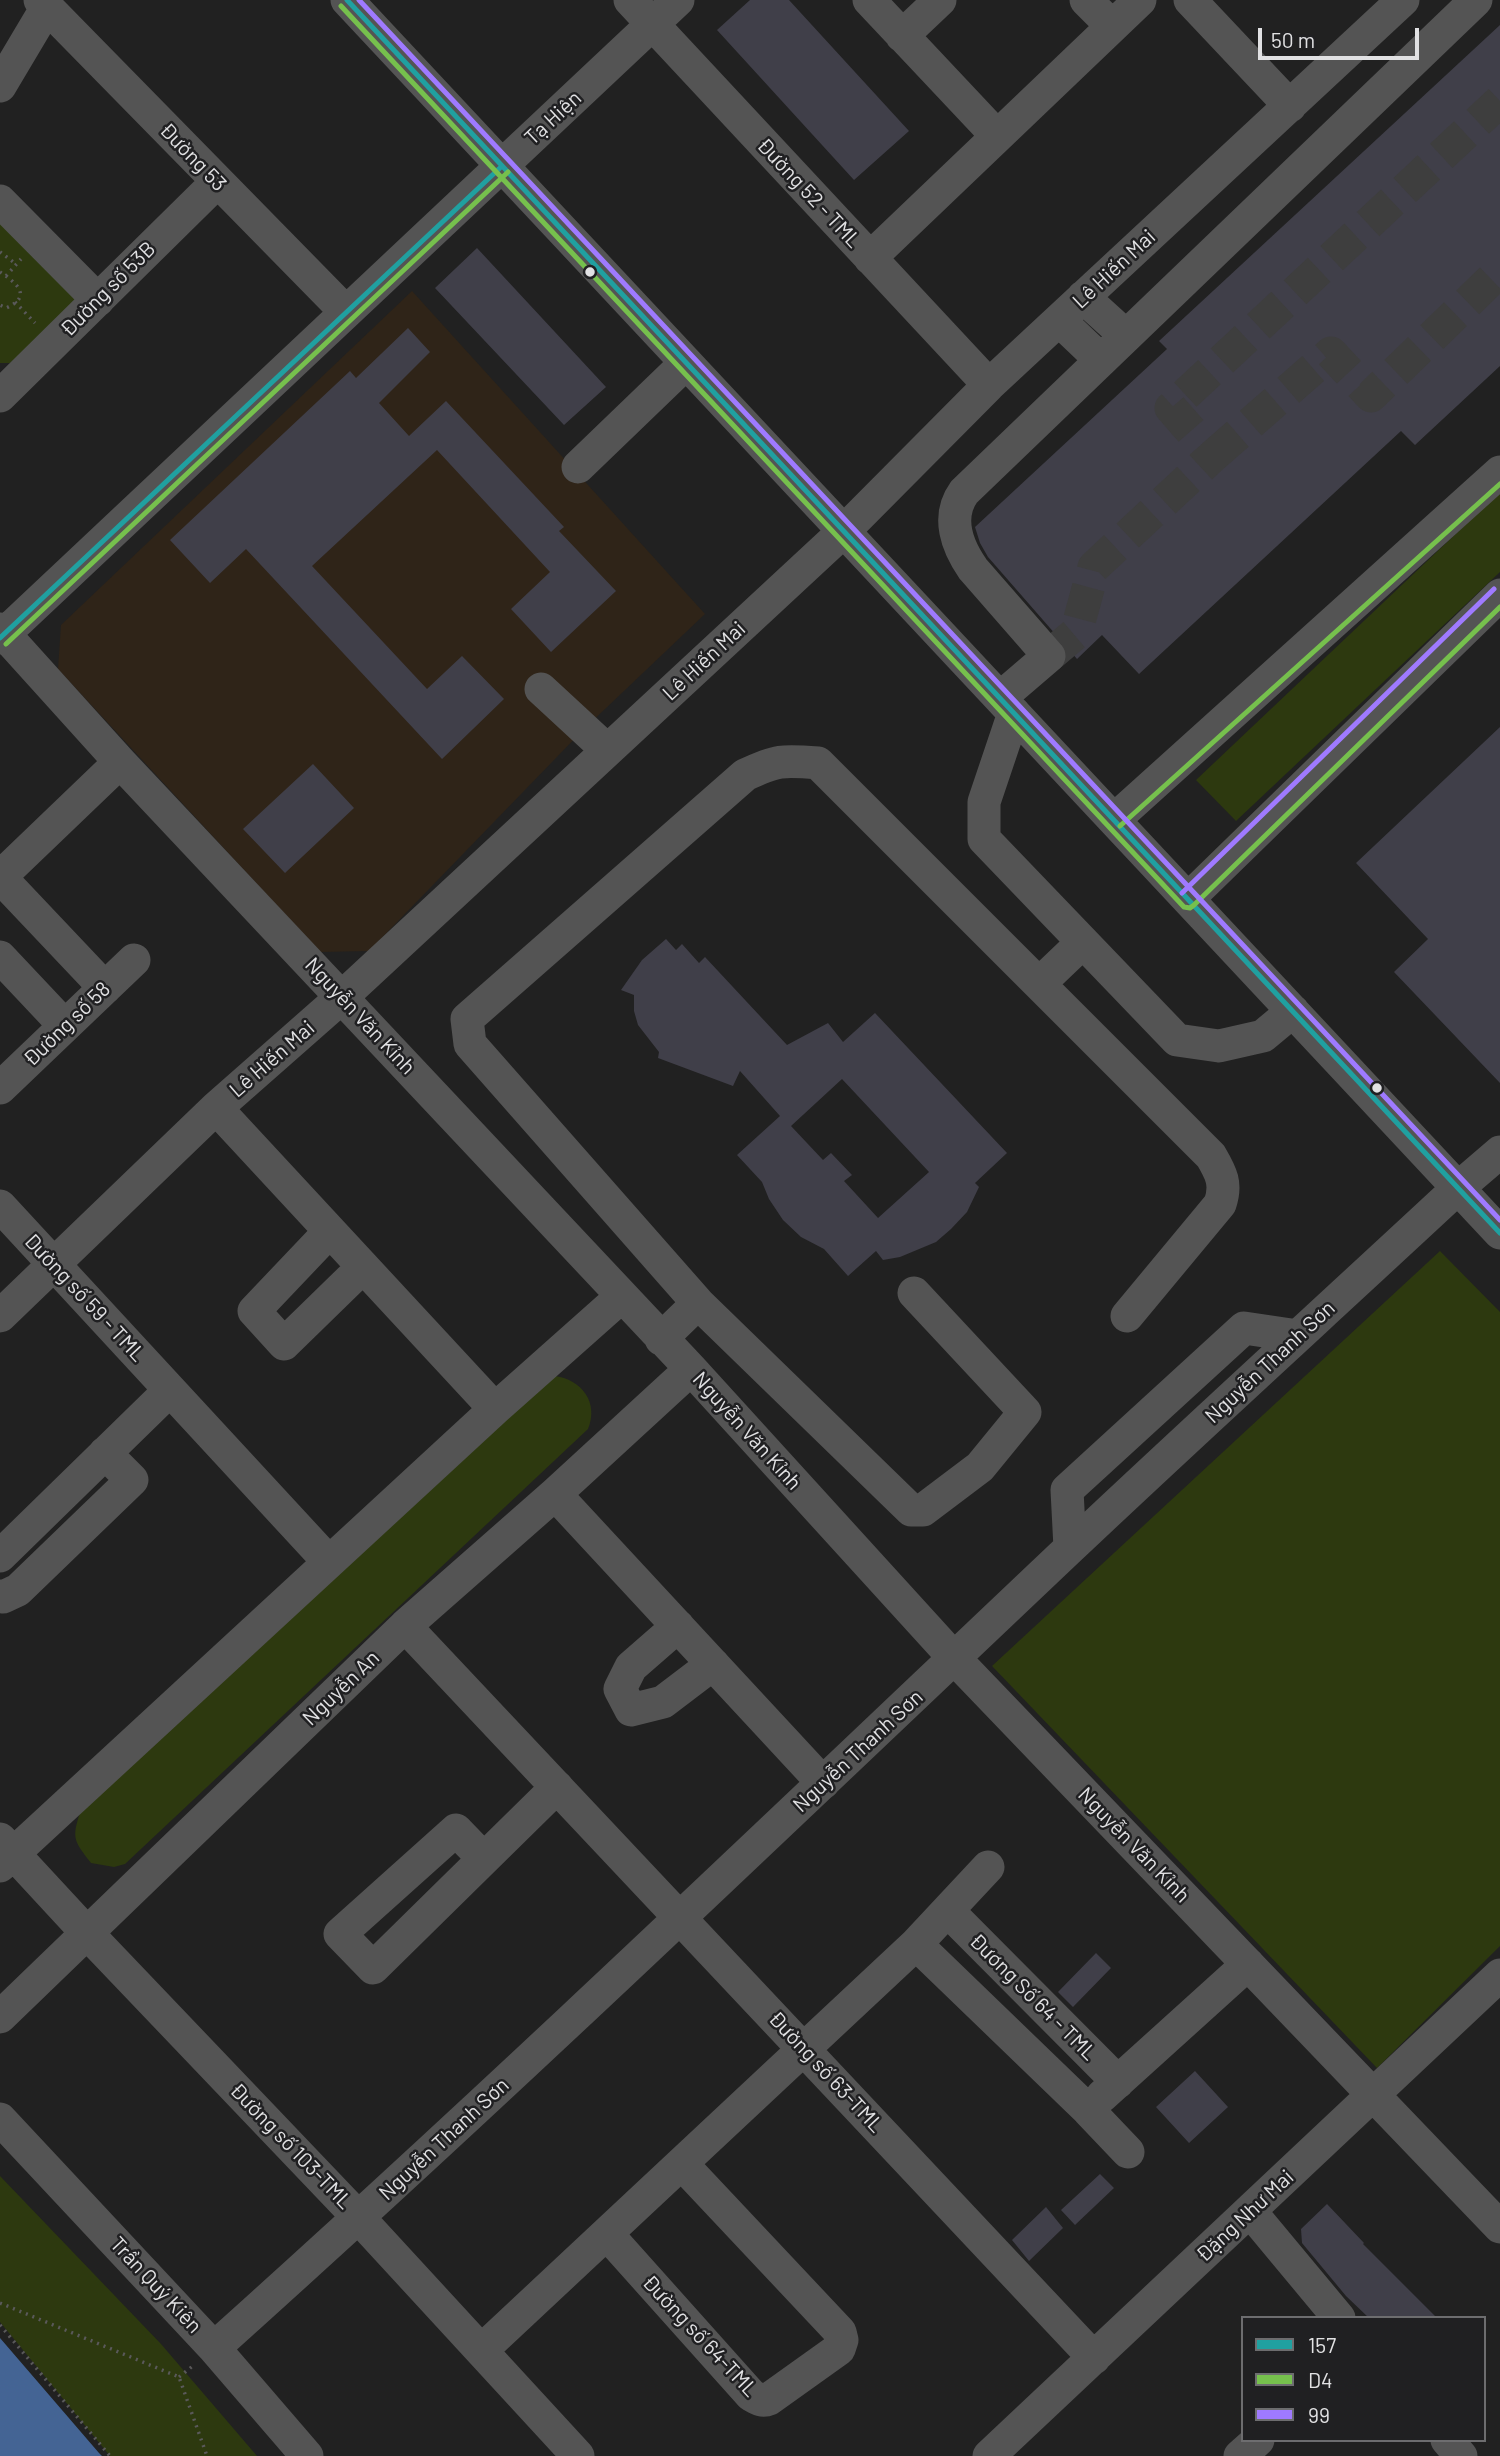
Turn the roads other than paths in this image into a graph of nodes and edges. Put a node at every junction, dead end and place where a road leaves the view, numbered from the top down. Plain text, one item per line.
1 (347, 0) edge
2 (631, 0) edge
3 (678, 0) edge
4 (869, 0) edge
5 (940, 0) edge
6 (1086, 0) edge
7 (1140, 0) edge
8 (1190, 0) edge
9 (1404, 0) edge
10 (1476, 0) edge
11 (43, 3) edge
12 (653, 24) junction
13 (1112, 26) junction
14 (902, 36) junction
15 (0, 86) edge
16 (1290, 106) junction
17 (997, 136) junction
18 (502, 166) junction
19 (217, 182) junction
20 (0, 201) edge
21 (870, 258) junction
22 (1083, 297) junction
23 (98, 300) junction
24 (346, 312) junction
25 (1059, 320) junction
26 (1126, 336) junction
27 (1101, 360) junction
28 (686, 363) junction
29 (989, 385) junction
30 (3, 386) edge
31 (578, 467) dead end
32 (1500, 472) edge
33 (844, 531) junction
34 (1500, 595) edge
35 (2, 633) edge
36 (541, 689) dead end
37 (1007, 705) junction
38 (607, 750) junction
39 (120, 762) junction
40 (1114, 820) junction
41 (0, 877) edge
42 (1188, 899) junction
43 (1083, 942) junction
44 (0, 957) edge
45 (134, 960) dead end
46 (1039, 984) junction
47 (105, 988) junction
48 (342, 997) junction
49 (1293, 1011) junction
50 (65, 1026) junction
51 (0, 1088) edge
52 (216, 1108) junction
53 (1500, 1152) edge
54 (1458, 1188) junction
55 (0, 1206) edge
56 (330, 1231) junction
57 (1500, 1233) edge
58 (54, 1264) junction
59 (363, 1267) junction
60 (914, 1293) dead end
61 (621, 1297) junction
62 (698, 1303) junction
63 (0, 1316) edge
64 (1127, 1316) dead end
65 (1298, 1336) junction
66 (661, 1339) junction
67 (691, 1369) junction
68 (170, 1390) junction
69 (495, 1409) junction
70 (105, 1452) junction
71 (555, 1494) junction
72 (1070, 1548) junction
73 (0, 1556) edge
74 (329, 1562) junction
75 (0, 1596) edge
76 (405, 1626) junction
77 (678, 1626) junction
78 (955, 1659) junction
79 (713, 1664) junction
80 (823, 1783) junction
81 (557, 1787) junction
82 (5, 1852) edge
83 (484, 1859) dead end
84 (988, 1867) dead end
85 (948, 1911) junction
86 (681, 1919) junction
87 (87, 1933) junction
88 (916, 1944) junction
89 (1248, 1964) junction
90 (1500, 1976) edge
91 (0, 2017) edge
92 (803, 2048) junction
93 (1118, 2082) junction
94 (1373, 2095) junction
95 (1088, 2110) junction
96 (0, 2119) edge
97 (1128, 2152) dead end
98 (682, 2164) junction
99 (1250, 2211) junction
100 (1495, 2213) edge
101 (359, 2218) junction
102 (607, 2234) junction
103 (1337, 2316) edge
104 (214, 2348) junction
105 (482, 2350) junction
106 (1094, 2358) junction
107 (1256, 2442) edge
108 (1449, 2442) edge
109 (307, 2456) edge
110 (579, 2456) edge
111 (989, 2456) edge
112 (1240, 2456) edge
113 (1461, 2456) edge

1 - 18 street
2 - 12 street, Đường 52 - TML
3 - 12 street, Tạ Hiện
4 - 14 street
5 - 14 street
6 - 13 street
7 - 13 street
8 - 16 street
9 - 16 street, Lê Hiến Mai
10 - 26 street
11 - 15 street
11 - 19 street, Đường 53
12 - 18 street, Tạ Hiện
12 - 21 street, Đường 52 - TML
13 - 17 street
14 - 17 street
16 - 22 street, Lê Hiến Mai
17 - 21 street
18 - 24 street, Tạ Hiện
18 - 28 street
19 - 23 street, Đường số 53B
19 - 24 street, Đường 53
20 - 23 street
21 - 29 street, Đường 52 - TML
22 - 25 street, Lê Hiến Mai
22 - 26 street
23 - 30 street, Đường số 53B
24 - 35 street, Tạ Hiện
25 - 27 street
25 - 29 street, Lê Hiến Mai
26 - 27 street
27 - 37 street
28 - 31 street
28 - 33 street
29 - 33 street, Lê Hiến Mai
32 - 40 street
33 - 37 street
33 - 38 street, Lê Hiến Mai
34 - 42 street
35 - 39 street, Nguyễn Văn Kỉnh
36 - 38 street
37 - 40 street
37 - 43 street
38 - 48 street, Lê Hiến Mai
39 - 41 street
39 - 48 street, Nguyễn Văn Kỉnh
40 - 42 street
41 - 47 street
42 - 49 street
43 - 46 street
43 - 49 street
44 - 50 street
45 - 47 street, Đường số 58
46 - 62 street
46 - 64 street
47 - 50 street, Đường số 58
48 - 52 street, Lê Hiến Mai
48 - 61 street, Nguyễn Văn Kỉnh
49 - 54 street
50 - 51 street, Đường số 58
52 - 56 street
52 - 58 street, Lê Hiến Mai
53 - 54 street, Nguyễn Thanh Sơn
54 - 57 street
54 - 65 street, Nguyễn Thanh Sơn
55 - 58 street, Dường số 59 - TML
56 - 59 street
56 - 59 street
58 - 63 street, Lê Hiến Mai
58 - 68 street, Dường số 59 - TML
59 - 69 street
60 - 62 street
61 - 66 street, Nguyễn Văn Kỉnh
61 - 69 street
62 - 66 street
65 - 72 street, Nguyễn Thanh Sơn
65 - 72 street
66 - 67 street, Nguyễn Văn Kỉnh
67 - 71 street, Nguyễn An
67 - 78 street, Nguyễn Văn Kỉnh
68 - 70 street
68 - 74 street, Dường số 59 - TML
69 - 74 street
70 - 73 street
70 - 75 street
71 - 76 street, Nguyễn An
71 - 77 street
72 - 78 street, Nguyễn Thanh Sơn
74 - 82 street
76 - 81 street, Đường số 63-TML
76 - 87 street, Nguyễn An
77 - 79 street
77 - 79 street
78 - 80 street, Nguyễn Thanh Sơn
78 - 89 street, Nguyễn Văn Kỉnh
79 - 80 street
80 - 86 street, Nguyễn Thanh Sơn
81 - 83 street
81 - 86 street, Đường số 63-TML
82 - 87 street, Đường số 103-TML
84 - 85 street
85 - 88 street
85 - 93 street, Đương Số 64 - TML
86 - 92 street, Đường số 63-TML
86 - 101 street, Nguyễn Thanh Sơn
87 - 91 street, Nguyễn An
87 - 101 street, Đường số 103-TML
88 - 92 street
88 - 95 street, Đương Số 64 - TML
89 - 93 street
89 - 94 street, Nguyễn Văn Kỉnh
90 - 94 street, Đặng Như Mai
92 - 98 street
92 - 106 street, Đường số 63-TML
93 - 95 street
94 - 99 street, Đặng Như Mai
94 - 100 street, Nguyễn Văn Kỉnh
95 - 97 street, Đương Số 64 - TML
96 - 104 street, Trần Quý Kiên
98 - 102 street
98 - 102 street, Đường số 64-TML
99 - 103 street
99 - 106 street, Đặng Như Mai
101 - 104 street, Nguyễn Thanh Sơn
101 - 105 street, Đường số 103-TML
102 - 105 street
104 - 109 street, Trần Quý Kiên
105 - 110 street, Đường số 103-TML
106 - 111 street, Đặng Như Mai
107 - 112 street
108 - 113 street

